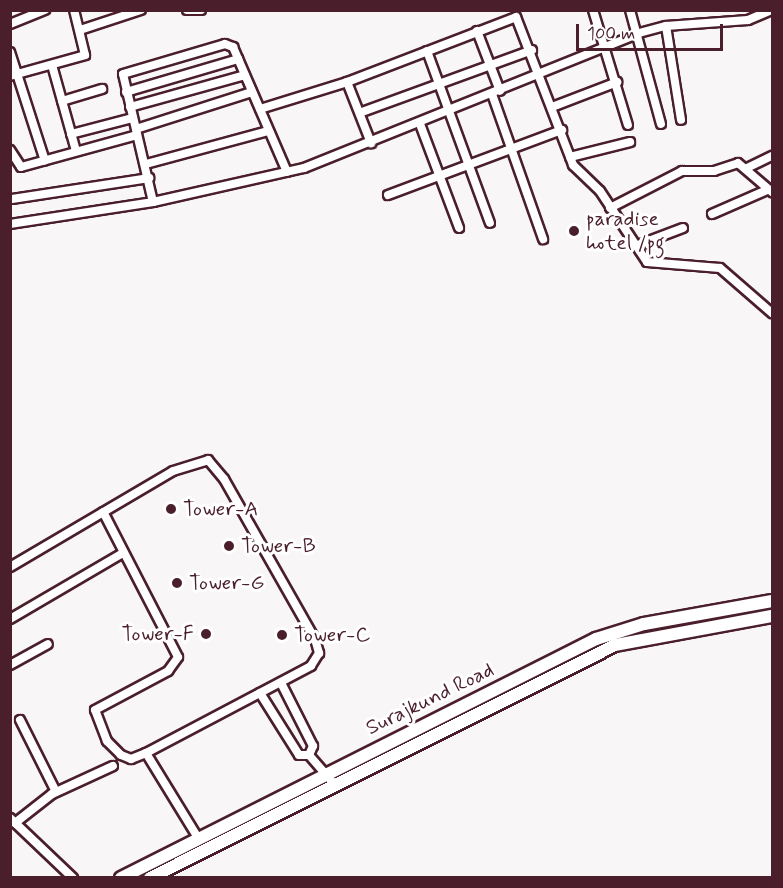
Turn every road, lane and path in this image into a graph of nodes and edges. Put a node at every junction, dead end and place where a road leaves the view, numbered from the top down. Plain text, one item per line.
1 (45, 10) edge
2 (74, 10) edge
3 (141, 10) edge
4 (187, 10) edge
5 (201, 10) edge
6 (593, 10) edge
7 (630, 10) edge
8 (771, 10) edge
9 (10, 24) edge
10 (666, 26) junction
11 (80, 30) junction
12 (477, 31) junction
13 (639, 33) junction
14 (607, 46) junction
15 (532, 50) junction
16 (427, 51) junction
17 (10, 52) edge
18 (238, 58) junction
19 (52, 65) junction
20 (491, 65) junction
21 (540, 74) junction
22 (14, 75) edge
23 (245, 75) junction
24 (347, 82) junction
25 (617, 82) junction
26 (440, 83) junction
27 (102, 89) dead end
28 (126, 92) junction
29 (252, 92) junction
30 (496, 92) junction
31 (62, 101) junction
32 (130, 107) junction
33 (552, 107) junction
34 (260, 109) junction
35 (452, 109) junction
36 (362, 112) junction
37 (133, 118) junction
38 (681, 120) dead end
39 (420, 124) junction
40 (628, 124) dead end
41 (661, 124) dead end
42 (562, 130) junction
43 (268, 131) junction
44 (137, 132) junction
45 (71, 134) junction
46 (630, 142) dead end
47 (371, 143) junction
48 (512, 148) junction
49 (10, 150) edge
50 (76, 151) junction
51 (772, 156) edge
52 (570, 158) junction
53 (45, 161) junction
54 (146, 164) junction
55 (470, 164) junction
56 (747, 168) junction
57 (287, 172) junction
58 (440, 175) junction
59 (149, 178) junction
60 (770, 191) edge
61 (388, 195) dead end
62 (12, 199) edge
63 (153, 202) junction
64 (610, 208) junction
65 (712, 214) dead end
66 (490, 222) dead end
67 (10, 224) edge
68 (459, 228) dead end
69 (683, 228) dead end
70 (543, 238) dead end
71 (638, 245) junction
72 (772, 313) edge
73 (103, 512) junction
74 (123, 553) junction
75 (12, 562) edge
76 (772, 601) edge
77 (772, 616) edge
78 (10, 619) edge
79 (48, 644) dead end
80 (10, 665) edge
81 (281, 683) junction
82 (260, 693) junction
83 (20, 720) dead end
84 (146, 753) junction
85 (309, 755) junction
86 (113, 766) dead end
87 (326, 773) junction
88 (334, 784) junction
89 (56, 792) junction
90 (13, 820) edge
91 (198, 838) junction
92 (182, 854) junction
93 (73, 878) edge
94 (121, 878) edge
95 (150, 878) edge

1 - 9 street
2 - 11 street
3 - 11 street
4 - 5 street
6 - 14 street
7 - 13 street
8 - 10 street
10 - 13 street
10 - 38 street
11 - 19 street
12 - 15 street
12 - 16 street
12 - 20 street
13 - 14 street
13 - 41 street
14 - 21 street
14 - 25 street
15 - 20 street
15 - 21 street
16 - 24 street
16 - 26 street
17 - 22 street
18 - 23 street
18 - 28 street
18 - 28 street
19 - 22 street
19 - 31 street
20 - 26 street
20 - 30 street
21 - 30 street
21 - 33 street
22 - 53 street
23 - 29 street
23 - 32 street
24 - 34 street
24 - 36 street
25 - 33 street
25 - 40 street
26 - 35 street
26 - 36 street
27 - 31 street
28 - 32 street
29 - 34 street
29 - 44 street
30 - 35 street
30 - 48 street
31 - 45 street
32 - 37 street
33 - 42 street
34 - 43 street
35 - 39 street
35 - 55 street
36 - 47 street
37 - 44 street
37 - 45 street
39 - 47 street
39 - 58 street
42 - 48 street
42 - 52 street
43 - 54 street
43 - 57 street
44 - 50 street
44 - 54 street
45 - 50 street
46 - 52 street
47 - 57 street
48 - 55 street
48 - 70 street
49 - 53 street
50 - 53 street
51 - 56 street
52 - 64 street
54 - 59 street
55 - 58 street
55 - 66 street
56 - 60 street
56 - 64 street
57 - 63 street
58 - 61 street
58 - 68 street
59 - 62 street
59 - 63 street
60 - 65 street
63 - 67 street
64 - 71 street
69 - 71 street
71 - 72 street
73 - 74 street
73 - 75 street
73 - 81 street
74 - 78 street
74 - 84 street
76 - 87 main road, Surajkund Road
77 - 88 main road, Surajkund Road
79 - 80 street
81 - 82 street
81 - 85 street
82 - 84 street
82 - 85 street
83 - 89 street
84 - 91 street
85 - 87 street
86 - 89 street
87 - 88 street
87 - 91 main road, Surajkund Road
88 - 92 main road, Surajkund Road
89 - 90 street
90 - 93 street
91 - 92 main road, Surajkund Road
92 - 94 main road, Surajkund Road
92 - 95 main road, Surajkund Road

